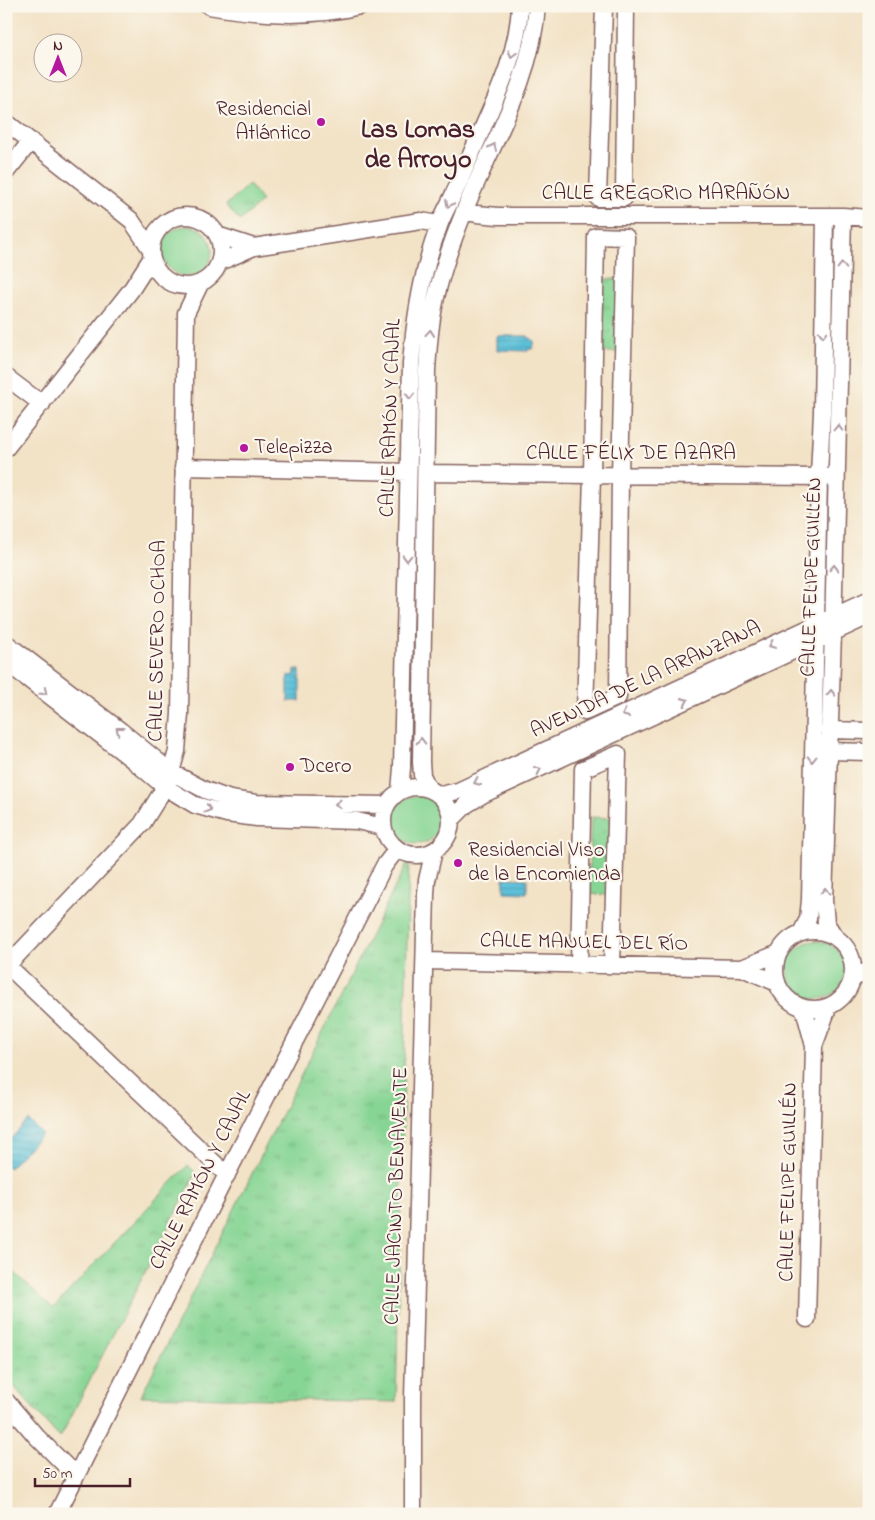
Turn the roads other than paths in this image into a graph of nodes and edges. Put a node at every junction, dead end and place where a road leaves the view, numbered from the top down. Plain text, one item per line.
1 (210, 6) edge
2 (360, 6) edge
3 (520, 6) edge
4 (537, 6) edge
5 (604, 6) edge
6 (626, 6) edge
7 (6, 122) edge
8 (30, 141) junction
9 (6, 172) edge
10 (614, 198) junction
11 (464, 211) junction
12 (614, 215) junction
13 (825, 216) junction
14 (843, 216) junction
15 (869, 218) edge
16 (131, 220) junction
17 (164, 223) junction
18 (439, 224) junction
19 (218, 235) junction
20 (614, 236) junction
21 (254, 247) junction
22 (151, 253) junction
23 (220, 262) junction
24 (160, 276) junction
25 (200, 284) junction
26 (174, 285) junction
27 (131, 290) junction
28 (186, 313) junction
29 (6, 377) edge
30 (42, 404) junction
31 (6, 448) edge
32 (183, 467) junction
33 (408, 472) junction
34 (426, 473) junction
35 (620, 475) junction
36 (592, 476) junction
37 (819, 476) junction
38 (836, 477) junction
39 (869, 600) edge
40 (869, 616) edge
41 (833, 624) junction
42 (816, 633) junction
43 (6, 643) edge
44 (6, 662) edge
45 (602, 705) junction
46 (602, 724) junction
47 (830, 730) junction
48 (869, 731) edge
49 (601, 740) junction
50 (829, 750) junction
51 (869, 752) edge
52 (601, 761) junction
53 (168, 780) junction
54 (400, 791) junction
55 (434, 792) junction
56 (386, 805) junction
57 (451, 820) junction
58 (390, 839) junction
59 (426, 853) junction
60 (801, 933) junction
61 (835, 937) junction
62 (779, 953) junction
63 (852, 958) junction
64 (869, 959) edge
65 (425, 961) junction
66 (7, 965) edge
67 (579, 965) junction
68 (612, 966) junction
69 (742, 968) junction
70 (869, 970) edge
71 (852, 979) junction
72 (777, 983) junction
73 (828, 1008) junction
74 (804, 1009) junction
75 (814, 1046) junction
76 (227, 1175) junction
77 (807, 1319) dead end
78 (6, 1401) edge
79 (76, 1476) junction
80 (57, 1514) edge
81 (413, 1514) edge

1 - 2 street
3 -> 18 street, CALLE RAMÓN Y CAJAL
11 -> 4 street, CALLE RAMÓN Y CAJAL
5 - 10 street
6 - 10 street
7 - 8 street
8 - 9 street
8 - 16 street
10 - 12 street
11 - 12 street, CALLE GREGORIO MARAÑÓN
34 -> 11 street, CALLE RAMÓN Y CAJAL
12 - 13 street, CALLE GREGORIO MARAÑÓN
12 - 20 street
13 - 14 street, CALLE GREGORIO MARAÑÓN
13 -> 37 street, CALLE FELIPE GUILLÉN
14 - 15 street, CALLE GREGORIO MARAÑÓN
38 -> 14 street, CALLE FELIPE GUILLÉN
16 - 17 street
16 - 22 street
17 - 19 street
17 - 22 street
18 - 21 street
18 -> 33 street, CALLE RAMÓN Y CAJAL
19 - 21 street
19 - 23 street
20 - 35 street
20 - 36 street
21 - 23 street
22 - 24 street
22 - 27 street
23 - 25 street
24 - 26 street
24 - 27 street
25 - 26 street
25 - 28 street, CALLE SEVERO OCHOA
26 - 28 street, CALLE SEVERO OCHOA
27 - 30 street
28 - 32 street, CALLE SEVERO OCHOA
29 - 30 street
30 - 31 street
32 - 33 street
32 - 53 street, CALLE SEVERO OCHOA
33 -> 54 street, CALLE RAMÓN Y CAJAL
34 - 36 street, CALLE FÉLIX DE AZARA
55 -> 34 street, CALLE RAMÓN Y CAJAL
35 - 36 street, CALLE FÉLIX DE AZARA
35 - 37 street, CALLE FÉLIX DE AZARA
35 - 45 street
36 - 45 street
37 - 38 street, CALLE FÉLIX DE AZARA
37 - 42 street, CALLE FELIPE GUILLÉN
41 -> 38 street, CALLE FELIPE GUILLÉN
39 - 41 street, AVENIDA DE LA ARANZANA
40 - 41 street, AVENIDA DE LA ARANZANA
41 - 42 street, AVENIDA DE LA ARANZANA
47 -> 41 street, CALLE FELIPE GUILLÉN
42 -> 46 street, AVENIDA DE LA ARANZANA
49 -> 42 street, AVENIDA DE LA ARANZANA
42 -> 60 street, CALLE FELIPE GUILLÉN
53 -> 43 street
44 -> 53 street
45 - 46 street
46 - 49 street
46 -> 55 street, AVENIDA DE LA ARANZANA
47 - 48 street
47 - 50 street, CALLE FELIPE GUILLÉN
49 - 52 street
57 -> 49 street, AVENIDA DE LA ARANZANA
50 - 51 street
61 -> 50 street, CALLE FELIPE GUILLÉN
52 - 67 street
52 - 68 street
56 -> 53 street
53 -> 58 street
53 - 66 street, CALLE SEVERO OCHOA
54 - 55 street
54 - 56 street
55 - 57 street
56 - 58 street
57 - 59 street
58 - 59 street
58 - 76 street, CALLE RAMÓN Y CAJAL
59 - 65 street, CALLE JACINTO BENAVENTE
60 - 61 street
60 - 62 street
61 - 63 street
62 - 69 street, CALLE MANUEL DEL RÍO
62 - 72 street
63 - 64 street
63 - 71 street
65 - 67 street, CALLE MANUEL DEL RÍO
65 - 81 street, CALLE JACINTO BENAVENTE
66 - 76 street
67 - 68 street, CALLE MANUEL DEL RÍO
68 - 69 street, CALLE MANUEL DEL RÍO
69 - 72 street, CALLE MANUEL DEL RÍO
70 - 71 street
71 - 73 street
72 - 74 street
73 - 74 street
73 - 75 street, CALLE FELIPE GUILLÉN
74 - 75 street, CALLE FELIPE GUILLÉN
75 - 77 street, CALLE FELIPE GUILLÉN
76 - 79 street, CALLE RAMÓN Y CAJAL
78 - 79 street
79 - 80 street, CALLE RAMÓN Y CAJAL

